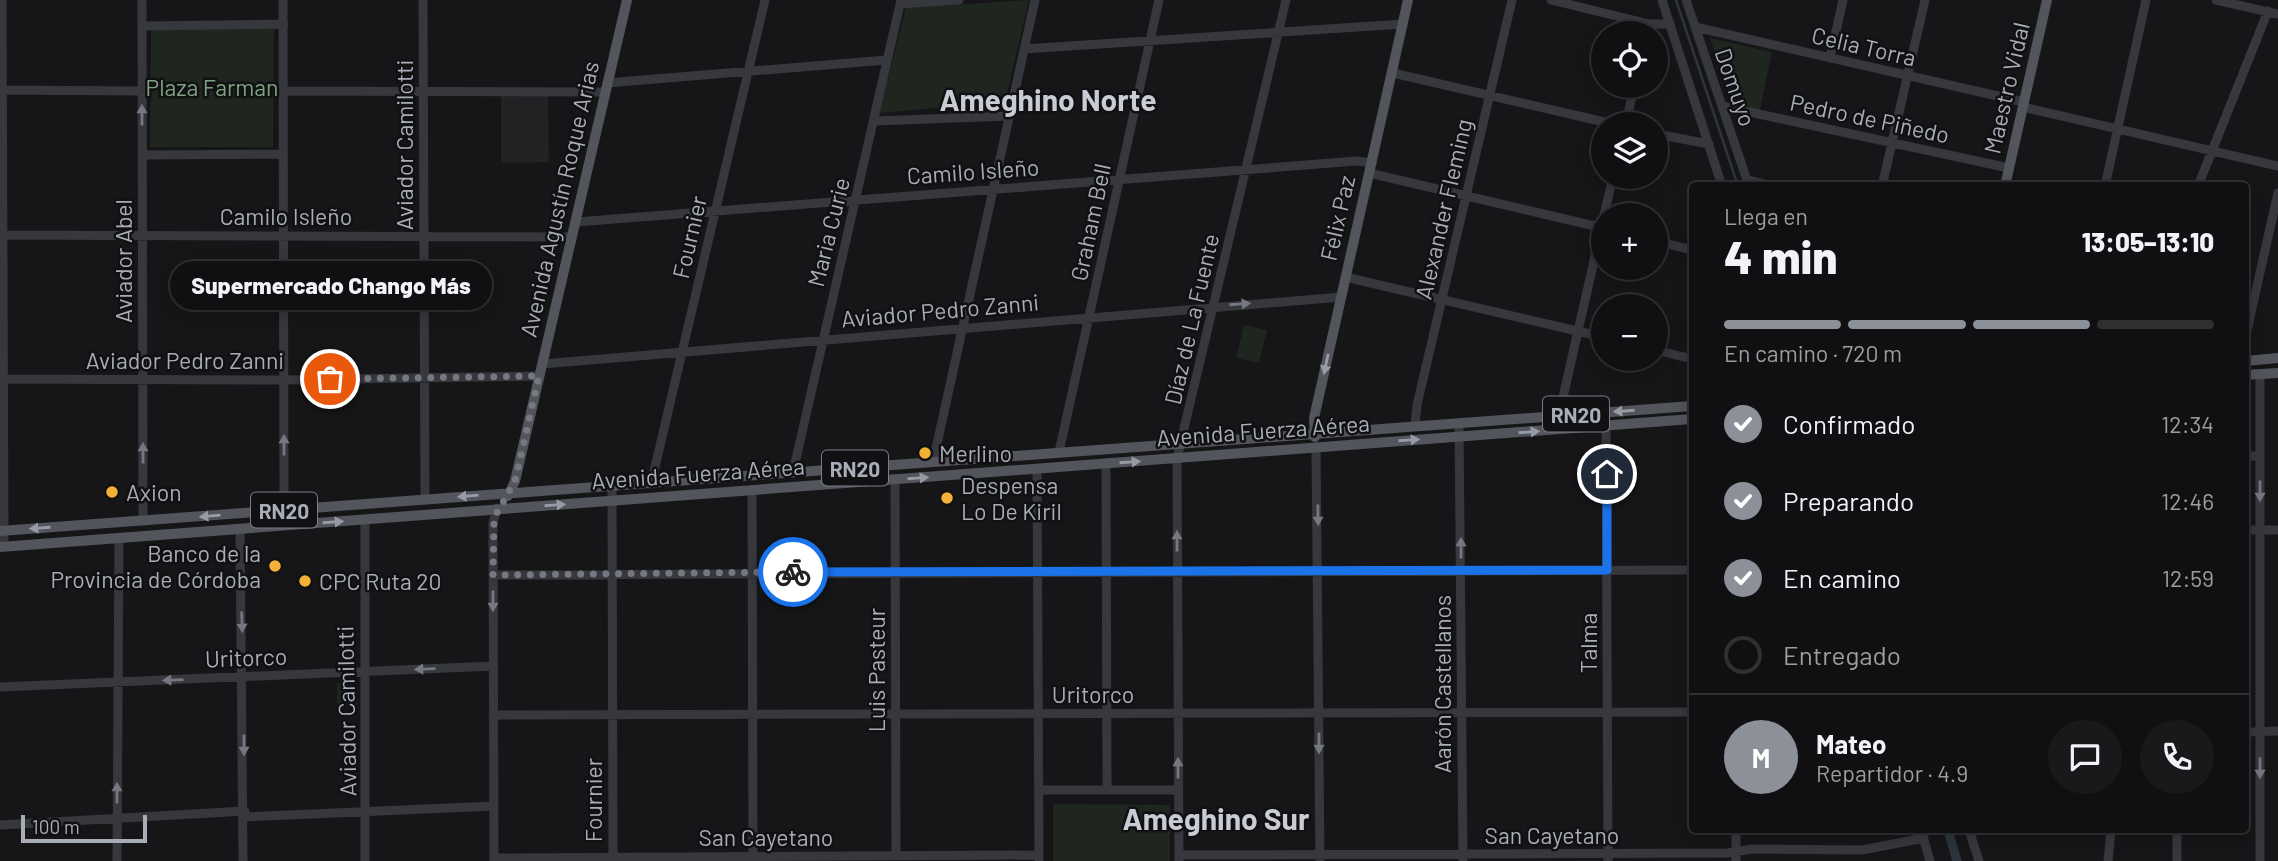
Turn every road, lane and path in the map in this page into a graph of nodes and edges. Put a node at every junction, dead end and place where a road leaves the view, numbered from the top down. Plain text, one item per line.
1 (2, 0) edge
2 (142, 0) edge
3 (284, 0) edge
4 (423, 0) edge
5 (627, 0) edge
6 (765, 0) edge
7 (959, 0) edge
8 (1035, 0) edge
9 (1159, 0) edge
10 (1286, 0) edge
11 (1408, 0) edge
12 (1511, 0) edge
13 (1551, 0) edge
14 (1662, 0) edge
15 (1686, 0) edge
16 (1843, 0) edge
17 (1925, 0) edge
18 (2047, 0) edge
19 (2146, 0) edge
20 (2216, 0) edge
21 (900, 2) edge
22 (2273, 13) edge
23 (1624, 21) edge
24 (284, 24) junction
25 (1403, 24) junction
26 (1670, 24) joint
27 (142, 26) junction
28 (1695, 27) junction
29 (1278, 32) junction
30 (1150, 41) junction
31 (1024, 48) junction
32 (1830, 58) junction
33 (887, 60) junction
34 (748, 73) junction
35 (1393, 73) junction
36 (1907, 76) junction
37 (606, 87) junction
38 (2, 90) edge
39 (142, 91) junction
40 (284, 91) junction
41 (423, 92) junction
42 (1489, 96) junction
43 (2024, 104) junction
44 (1722, 106) junction
45 (1009, 116) junction
46 (1591, 119) edge
47 (874, 121) junction
48 (2118, 129) junction
49 (1668, 136) edge
50 (1892, 142) junction
51 (1709, 144) junction
52 (2213, 151) junction
53 (283, 154) junction
54 (142, 155) junction
55 (2278, 166) edge
56 (1371, 168) junction
57 (2009, 169) junction
58 (1246, 170) junction
59 (1119, 179) junction
60 (1721, 182) edge
61 (1749, 182) edge
62 (1883, 182) edge
63 (2006, 182) edge
64 (2106, 182) edge
65 (2200, 182) edge
66 (992, 190) junction
67 (2278, 193) edge
68 (1466, 197) junction
69 (856, 199) junction
70 (715, 211) junction
71 (576, 222) junction
72 (1591, 224) edge
73 (2, 235) edge
74 (142, 235) junction
75 (283, 235) junction
76 (424, 236) junction
77 (572, 237) junction
78 (1668, 244) edge
79 (1689, 249) edge
80 (1591, 272) edge
81 (1345, 277) junction
82 (1341, 297) junction
83 (1442, 300) junction
84 (1212, 306) junction
85 (1089, 317) junction
86 (2249, 321) edge
87 (961, 327) junction
88 (1577, 331) junction
89 (1591, 334) edge
90 (822, 338) junction
91 (681, 352) junction
92 (1668, 353) edge
93 (1689, 358) edge
94 (2278, 358) edge
95 (2249, 361) edge
96 (542, 364) junction
97 (2278, 373) edge
98 (2260, 374) junction
99 (2249, 375) edge
100 (539, 376) junction
101 (424, 378) junction
102 (2, 379) edge
103 (142, 380) junction
104 (283, 380) junction
105 (1689, 406) edge
106 (1559, 415) junction
107 (1689, 419) edge
108 (1459, 423) junction
109 (1415, 426) junction
110 (1606, 426) junction
111 (1314, 432) junction
112 (1461, 437) junction
113 (1182, 442) junction
114 (1317, 447) junction
115 (1059, 452) junction
116 (2260, 455) junction
117 (2249, 456) edge
118 (1177, 458) junction
119 (933, 462) junction
120 (1106, 464) junction
121 (1037, 469) junction
122 (793, 472) junction
123 (895, 480) junction
124 (651, 484) junction
125 (612, 486) junction
126 (752, 490) junction
127 (510, 493) junction
128 (425, 500) junction
129 (612, 501) junction
130 (497, 508) junction
131 (284, 510) junction
132 (365, 520) junction
133 (143, 521) junction
134 (240, 529) junction
135 (2249, 530) edge
136 (2260, 530) junction
137 (2278, 530) edge
138 (2, 531) edge
139 (189, 533) junction
140 (119, 538) junction
141 (2, 547) edge
142 (1689, 569) edge
143 (1319, 570) junction
144 (1461, 570) junction
145 (1607, 570) junction
146 (1038, 571) junction
147 (1107, 571) junction
148 (1177, 571) junction
149 (612, 572) junction
150 (752, 572) junction
151 (895, 572) junction
152 (493, 575) junction
153 (494, 666) junction
154 (364, 672) junction
155 (244, 677) junction
156 (118, 682) junction
157 (0, 687) edge
158 (1689, 712) edge
159 (896, 713) junction
160 (1038, 713) junction
161 (1107, 713) junction
162 (1178, 713) junction
163 (1319, 713) junction
164 (1462, 713) junction
165 (1607, 713) junction
166 (612, 714) junction
167 (753, 714) junction
168 (494, 715) junction
169 (2249, 732) edge
170 (2260, 732) junction
171 (2278, 732) edge
172 (1039, 790) junction
173 (1107, 790) junction
174 (1178, 790) junction
175 (494, 806) junction
176 (366, 811) junction
177 (245, 814) junction
178 (117, 820) junction
179 (0, 825) edge
180 (1736, 833) edge
181 (1970, 833) edge
182 (2112, 833) edge
183 (2177, 833) edge
184 (1923, 834) edge
185 (1608, 857) edge
186 (1736, 857) edge
187 (896, 858) edge
188 (1039, 858) edge
189 (1179, 858) edge
190 (1320, 858) edge
191 (1462, 858) edge
192 (613, 859) edge
193 (753, 859) edge
194 (494, 860) edge
195 (117, 861) edge
196 (243, 861) edge
197 (365, 861) edge
198 (1930, 861) edge
199 (1979, 861) edge
200 (2108, 861) edge
201 (2177, 861) edge
202 (2260, 861) edge

1 - 38 street
2 - 27 street, Aviador Abel
3 - 24 street
4 - 41 street, Aviador Camilotti
5 - 37 main road, Avenida Agustín Roque Arias
6 - 34 street, Fournier
7 - 21 street
8 - 31 street
9 - 30 street, Graham Bell
10 - 29 street, Díaz de La Fuente
11 - 25 main road, Félix Paz
12 - 42 street, Alexander Fleming
13 - 23 street
14 - 26 street, Domuyo
15 - 28 street, Domuyo
16 - 32 street
17 - 36 street
18 - 43 main road, Maestro Vidal
19 - 48 street
20 - 22 street
21 - 33 street, Maria Curie
22 - 52 street
24 - 27 street
24 - 40 street
25 - 29 street
25 - 35 main road, Félix Paz
26 - 51 street, Domuyo
27 - 39 street, Aviador Abel
28 - 32 street, Celia Torra
28 - 44 street, Domuyo
29 - 30 street
29 - 58 street, Díaz de La Fuente
30 - 31 street
30 - 59 street, Graham Bell
31 - 45 street
32 - 36 street, Celia Torra
33 - 34 street
33 - 47 street, Maria Curie
34 - 37 street
34 - 70 street, Fournier
35 - 42 street
35 - 56 main road, Félix Paz
36 - 43 street, Celia Torra
36 - 50 street
37 - 41 street
37 - 71 main road, Avenida Agustín Roque Arias
38 - 39 street
38 - 73 street
54 -> 39 street, Aviador Abel
40 - 41 street
40 - 53 street
41 - 76 street, Aviador Camilotti
42 - 46 street
42 - 68 street, Alexander Fleming
43 - 48 street, Celia Torra
43 - 57 main road, Maestro Vidal
44 - 50 street, Pedro de Piñedo
44 - 61 street, Domuyo
45 - 47 street
45 - 66 street
47 - 69 street, Maria Curie
48 - 52 street, Celia Torra
48 - 64 street
49 - 51 street
50 - 57 street, Pedro de Piñedo
50 - 62 street
51 - 60 street, Domuyo
52 - 55 street, Celia Torra
52 - 65 street
53 - 54 street
53 - 75 street
54 - 74 street, Aviador Abel
56 - 58 street, Camilo Isleño
56 - 68 street, Camilo Isleño
56 - 81 main road, Félix Paz
57 - 63 main road, Maestro Vidal
58 - 59 street, Camilo Isleño
58 - 84 street, Díaz de La Fuente
59 - 66 street, Camilo Isleño
59 - 85 street, Graham Bell
66 - 69 street, Camilo Isleño
66 - 87 street
67 - 86 street
68 - 72 street, Camilo Isleño
68 - 83 street, Alexander Fleming
69 - 70 street, Camilo Isleño
69 - 90 street, Maria Curie
70 - 71 street, Camilo Isleño
70 - 91 street, Fournier
71 - 77 main road, Avenida Agustín Roque Arias
73 - 74 street, Camilo Isleño
73 - 102 street
74 - 75 street, Camilo Isleño
74 - 103 street, Aviador Abel
75 - 76 street, Camilo Isleño
75 - 104 street
76 - 77 street, Camilo Isleño
76 - 101 street, Aviador Camilotti
77 - 96 main road, Avenida Agustín Roque Arias
78 - 79 street
80 - 88 street
81 - 82 main road, Félix Paz
81 - 83 street
84 -> 82 street, Aviador Pedro Zanni
82 -> 111 main road, Félix Paz
83 - 88 street
83 - 109 street, Alexander Fleming
84 - 85 street, Aviador Pedro Zanni
84 - 113 street, Díaz de La Fuente
85 - 87 street, Aviador Pedro Zanni
85 - 115 street, Graham Bell
87 - 90 street, Aviador Pedro Zanni
87 - 119 street
88 - 89 street
88 - 106 street
90 - 91 street, Aviador Pedro Zanni
90 - 122 street, Maria Curie
91 - 96 street, Aviador Pedro Zanni
91 - 124 street, Fournier
92 - 93 street
94 - 95 main road
96 - 100 main road, Avenida Agustín Roque Arias
97 - 98 main road
98 - 99 main road
98 - 116 street
100 - 101 street, Aviador Pedro Zanni
100 - 127 main road, Avenida Agustín Roque Arias
101 - 104 street, Aviador Pedro Zanni
101 - 128 street, Aviador Camilotti
102 - 103 street, Aviador Pedro Zanni
102 - 138 street
103 - 104 street, Aviador Pedro Zanni
133 -> 103 street, Aviador Abel
131 -> 104 street
105 -> 106 main road, Avenida Fuerza Aérea / RN20
106 - 108 main road, Avenida Fuerza Aérea / RN20
107 - 110 main road, Avenida Fuerza Aérea / RN20
108 - 109 main road, Avenida Fuerza Aérea / RN20
108 - 112 street, Aarón Castellanos
109 - 111 main road, Avenida Fuerza Aérea / RN20
112 -> 110 main road, Avenida Fuerza Aérea / RN20
110 - 145 street, Talma
111 - 113 main road, Avenida Fuerza Aérea / RN20
111 - 114 main road, Félix Paz
114 -> 112 main road, Avenida Fuerza Aérea / RN20
144 -> 112 street, Aarón Castellanos
113 - 115 main road, Avenida Fuerza Aérea / RN20
113 - 118 street, Díaz de La Fuente
114 - 118 main road, Avenida Fuerza Aérea / RN20
114 -> 143 street
115 - 119 main road, Avenida Fuerza Aérea / RN20
116 - 117 street
116 -> 136 street
120 -> 118 main road, Avenida Fuerza Aérea / RN20
148 -> 118 street, Díaz de La Fuente
119 - 122 main road, Avenida Fuerza Aérea / RN20
120 - 121 main road, Avenida Fuerza Aérea / RN20
120 - 147 street
123 -> 121 main road, Avenida Fuerza Aérea / RN20
121 - 146 street
122 - 124 main road, Avenida Fuerza Aérea / RN20
123 - 126 main road, Avenida Fuerza Aérea / RN20
123 - 151 street, Luis Pasteur
124 - 125 main road, Avenida Fuerza Aérea / RN20
125 - 127 main road, Avenida Fuerza Aérea / RN20
125 - 129 street, Fournier
126 - 129 main road, Avenida Fuerza Aérea / RN20
126 - 150 street
127 -> 128 main road, Avenida Fuerza Aérea / RN20
127 - 130 main road, Avenida Agustín Roque Arias
128 - 131 main road, Avenida Fuerza Aérea / RN20
130 -> 129 main road, Avenida Fuerza Aérea / RN20
129 - 149 street, Fournier
130 - 132 main road, Avenida Fuerza Aérea / RN20
130 - 152 street
131 -> 133 main road, Avenida Fuerza Aérea / RN20
131 - 139 main road
134 -> 132 main road, Avenida Fuerza Aérea / RN20
132 - 154 street, Aviador Camilotti
133 -> 138 main road, Avenida Fuerza Aérea / RN20
134 - 139 main road, Avenida Fuerza Aérea / RN20
134 -> 155 street
135 - 136 street
136 - 137 street
136 - 170 street
138 - 141 street
139 - 140 main road, Avenida Fuerza Aérea / RN20
140 - 141 main road, Avenida Fuerza Aérea / RN20
140 - 156 street
142 - 145 street
143 - 144 street
143 - 148 street
143 - 163 street
144 - 145 street
144 - 164 street, Aarón Castellanos
145 - 165 street, Talma
146 - 147 street
146 - 151 street
146 - 160 street
147 - 148 street
147 - 161 street
148 - 162 street, Díaz de La Fuente
149 - 150 street
149 - 152 street
149 - 166 street, Fournier
150 - 151 street
150 - 167 street
151 - 159 street, Luis Pasteur
152 -> 153 street
153 -> 154 street, Uritorco
153 - 168 street
154 - 155 street, Uritorco
154 - 176 street, Aviador Camilotti
155 -> 156 street, Uritorco
155 -> 177 street
156 - 157 street, Uritorco
178 -> 156 street
158 - 165 street, Uritorco
159 - 160 street, Uritorco
159 - 167 street, Uritorco
159 - 187 street, Luis Pasteur
160 - 161 street, Uritorco
160 - 172 street
161 - 162 street, Uritorco
161 - 173 street
162 - 163 street, Uritorco
174 -> 162 street, Díaz de La Fuente
163 - 164 street, Uritorco
163 -> 190 street
164 - 165 street, Uritorco
164 - 191 street, Aarón Castellanos
165 - 185 street, Talma
166 - 167 street, Uritorco
166 - 168 street, Uritorco
166 - 192 street, Fournier
167 - 193 street
168 - 175 street
169 - 170 street
170 - 171 street
170 -> 202 street
172 - 173 street
172 - 188 street
173 - 174 street
174 - 189 street, Díaz de La Fuente
175 - 176 street
175 - 194 street
176 - 177 street
176 - 197 street, Aviador Camilotti
177 - 178 street
177 - 196 street
178 - 179 street
178 - 195 street
180 - 186 street
181 - 199 street
182 - 200 street
183 - 201 street
184 - 186 street, San Cayetano
184 - 198 street
185 - 186 street, San Cayetano
185 - 191 street, San Cayetano
187 - 188 street, San Cayetano
187 - 193 street, San Cayetano
189 - 190 street, San Cayetano
190 - 191 street, San Cayetano
192 - 193 street, San Cayetano
192 - 194 street, San Cayetano

